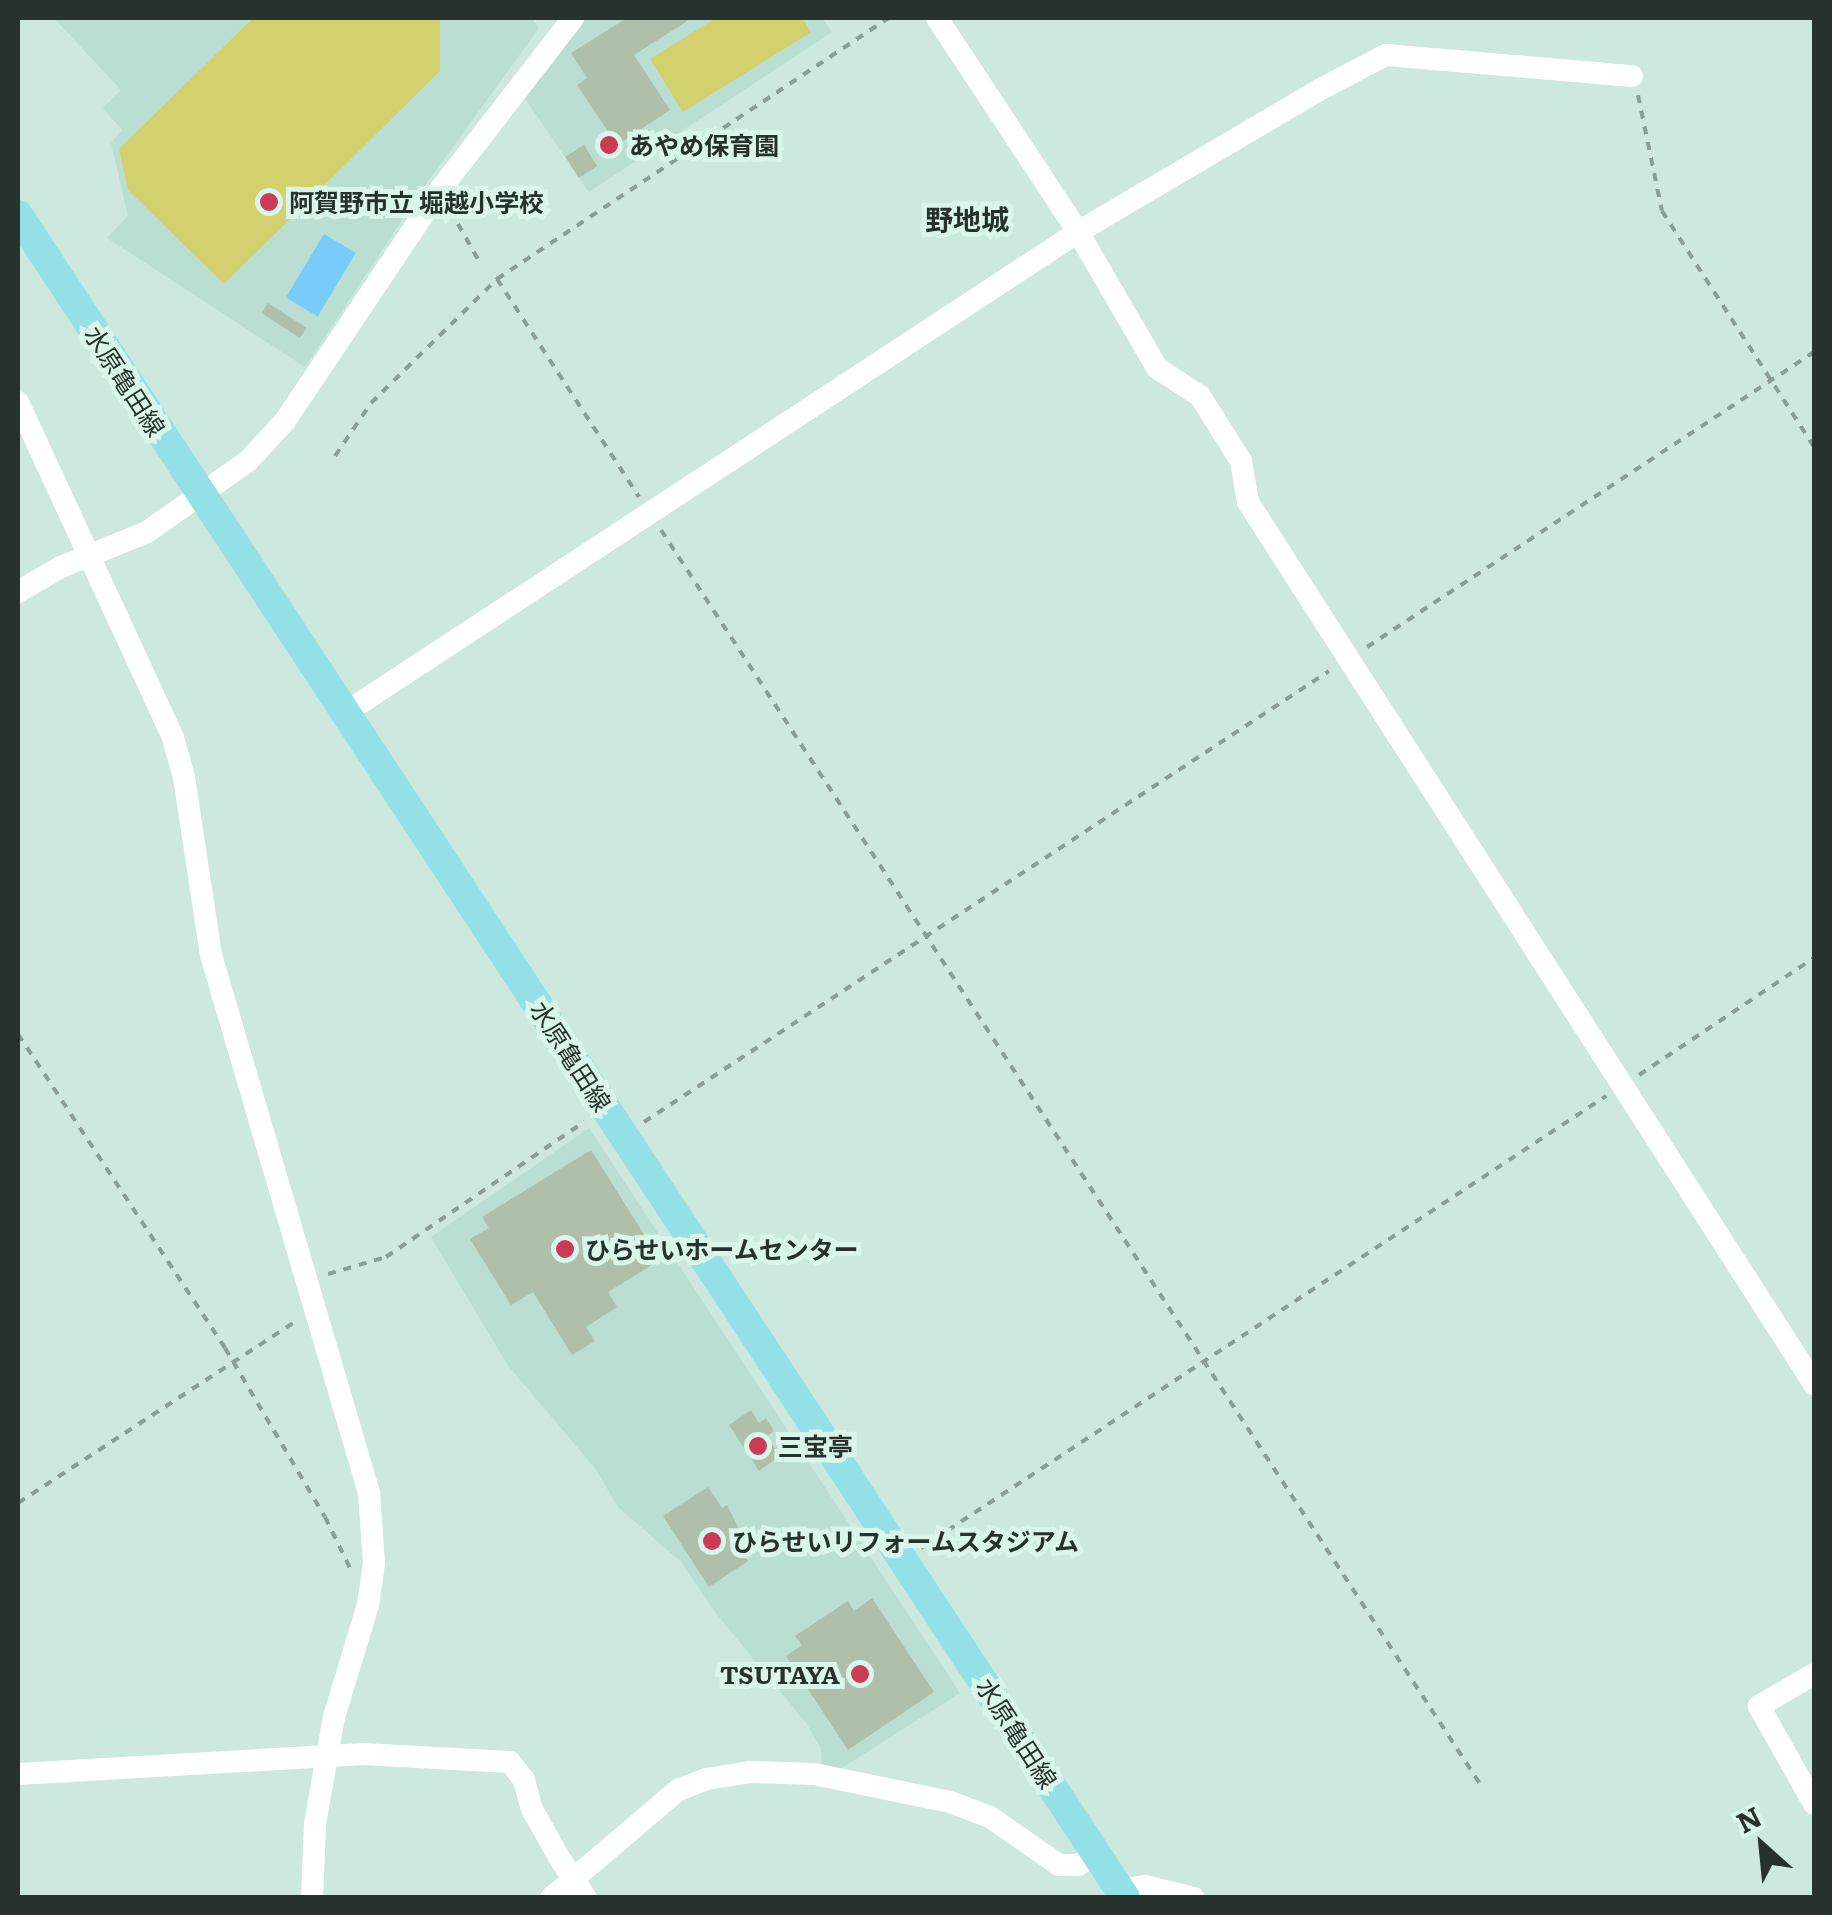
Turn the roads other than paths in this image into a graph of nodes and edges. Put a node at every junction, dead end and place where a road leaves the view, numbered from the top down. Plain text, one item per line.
1 (573, 18) edge
2 (937, 18) edge
3 (1632, 76) road end
4 (18, 215) edge
5 (1078, 232) junction
6 (18, 402) edge
7 (200, 497) junction
8 (89, 560) junction
9 (18, 592) edge
10 (346, 712) junction
11 (1814, 1384) edge
12 (1814, 1674) edge
13 (326, 1759) junction
14 (18, 1774) edge
15 (1814, 1804) edge
16 (1097, 1854) junction
17 (580, 1888) edge
18 (1123, 1894) edge
19 (312, 1898) edge
20 (551, 1898) edge
21 (1194, 1898) edge

1 - 7 street
2 - 5 street
3 - 5 street
4 - 7 main road, 水原亀田線
5 - 10 street
5 - 11 street
6 - 8 street
7 - 8 street
7 - 10 main road, 水原亀田線
8 - 9 street
8 - 13 street
10 - 16 main road, 水原亀田線
12 - 15 street
13 - 14 street
13 - 17 street
13 - 19 street
16 - 17 street
16 - 18 main road, 水原亀田線
17 - 20 street
18 - 21 street

